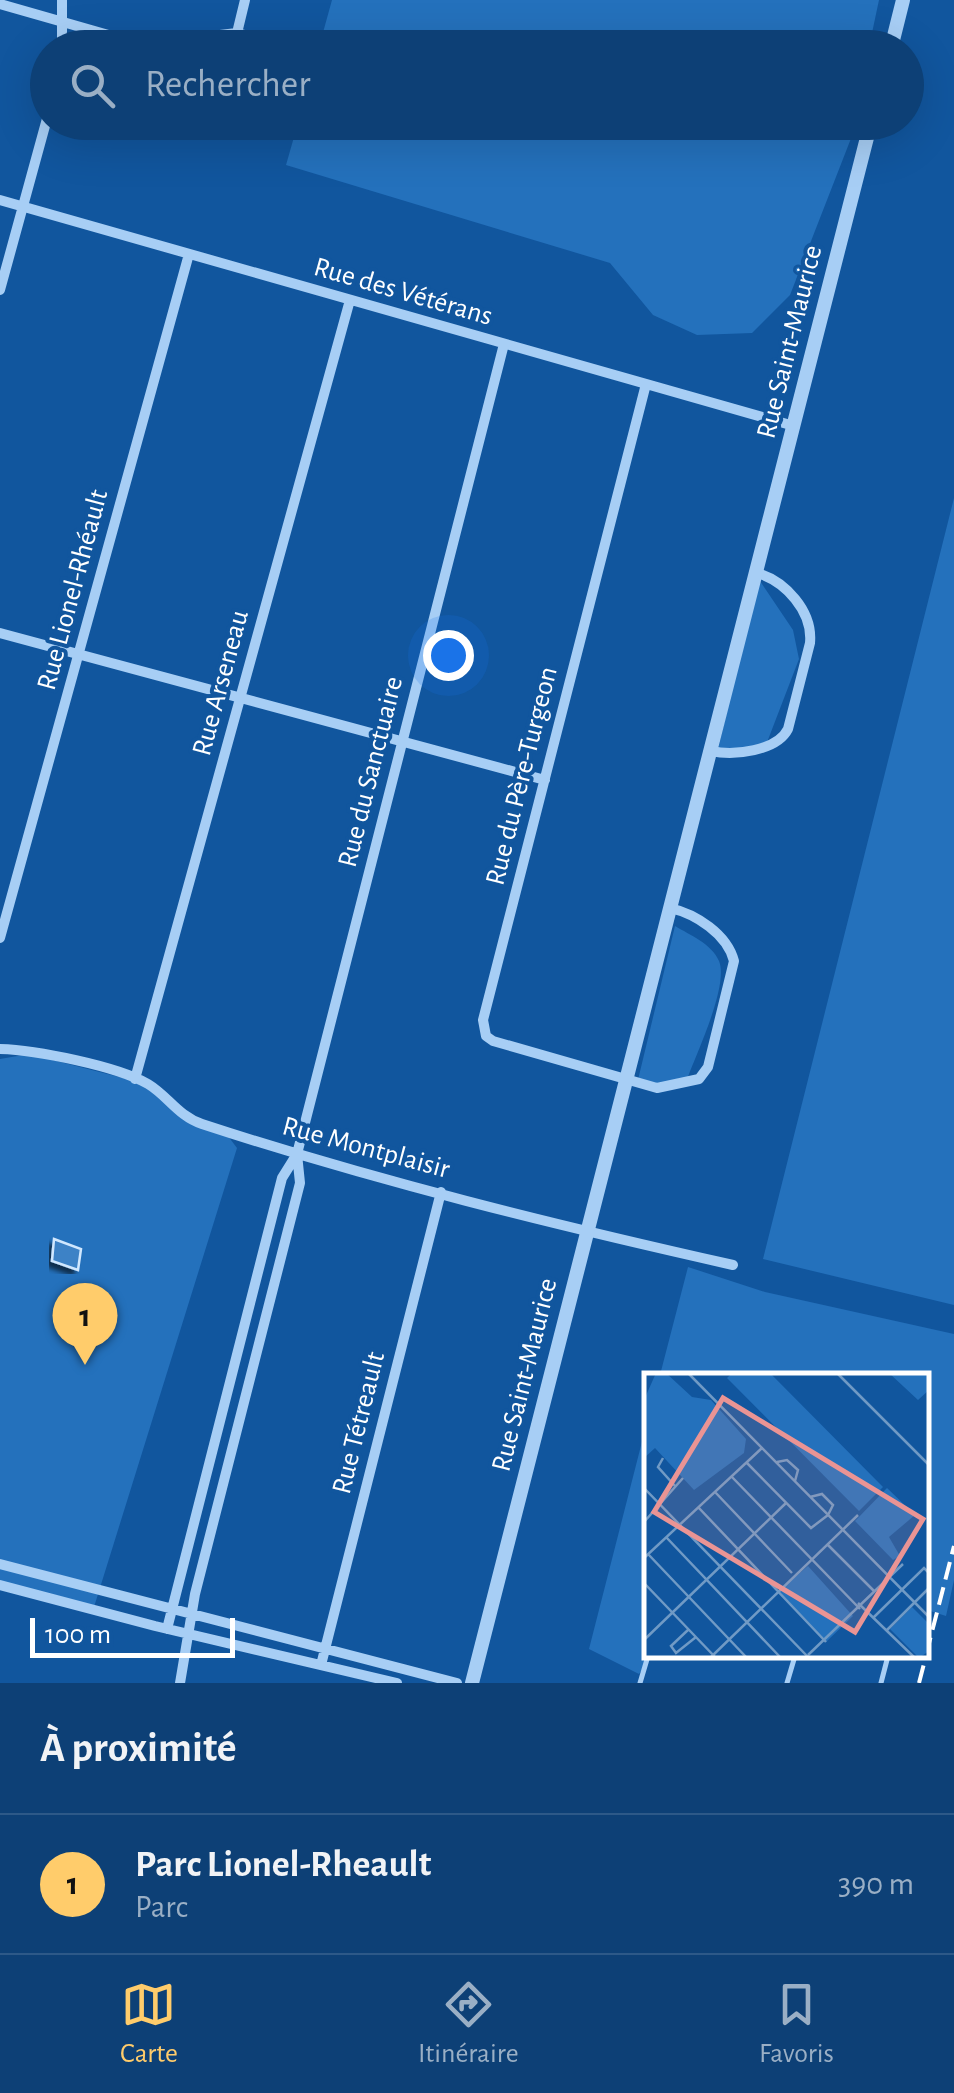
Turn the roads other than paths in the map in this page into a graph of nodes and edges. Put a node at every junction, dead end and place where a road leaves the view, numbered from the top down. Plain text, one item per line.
1 (62, 0) edge
2 (246, 0) edge
3 (903, 0) edge
4 (0, 4) edge
5 (61, 22) junction
6 (61, 30) edge
7 (93, 30) edge
8 (238, 30) edge
9 (896, 30) edge
10 (41, 140) edge
11 (867, 140) edge
12 (0, 200) edge
13 (22, 207) junction
14 (189, 254) junction
15 (0, 290) edge
16 (350, 300) junction
17 (504, 344) junction
18 (646, 384) junction
19 (794, 426) junction
20 (757, 573) junction
21 (0, 632) edge
22 (78, 654) junction
23 (240, 698) junction
24 (402, 741) junction
25 (711, 751) junction
26 (545, 780) junction
27 (670, 908) junction
28 (0, 938) edge
29 (0, 1049) edge
30 (135, 1078) junction
31 (627, 1080) junction
32 (297, 1154) junction
33 (440, 1192) junction
34 (588, 1232) junction
35 (733, 1266) dead end
36 (229, 1384) junction
37 (248, 1388) junction
38 (0, 1564) edge
39 (0, 1585) edge
40 (170, 1609) junction
41 (192, 1614) junction
42 (167, 1629) junction
43 (190, 1633) junction
44 (326, 1648) junction
45 (647, 1658) edge
46 (794, 1658) edge
47 (887, 1658) edge
48 (321, 1665) junction
49 (180, 1683) edge
50 (397, 1683) edge
51 (457, 1683) edge
52 (472, 1683) edge
53 (640, 1683) edge
54 (787, 1683) edge
55 (881, 1683) edge

1 - 5 street
2 - 8 street
3 - 9 street
4 - 5 street
5 - 6 street
5 - 7 street
10 - 13 street
11 - 19 street, Rue Saint-Maurice
12 - 13 street, Rue des Vétérans
13 - 14 street, Rue des Vétérans
13 - 15 street
14 - 16 street, Rue des Vétérans
14 - 22 street, Rue Lionel-Rhéault
16 - 17 street, Rue des Vétérans
16 - 23 street, Rue Arseneau
17 - 18 street, Rue des Vétérans
17 - 24 street, Rue du Sanctuaire
18 - 19 street, Rue des Vétérans
18 - 26 street, Rue du Père-Turgeon
19 - 20 street, Rue Saint-Maurice
20 - 25 street, Rue Saint-Maurice
20 - 25 street
21 - 22 street
22 - 23 street
22 - 28 street, Rue Lionel-Rhéault
23 - 24 street
23 - 30 street, Rue Arseneau
24 - 26 street
24 - 32 street, Rue du Sanctuaire
25 - 27 street, Rue Saint-Maurice
26 - 31 street, Rue du Père-Turgeon
27 - 31 street, Rue Saint-Maurice
27 - 31 street
29 - 30 street, Rue Montplaisir
30 - 32 street, Rue Montplaisir
31 - 34 street, Rue Saint-Maurice
32 - 33 street, Rue Montplaisir
32 - 36 street, Rue du Sanctuaire
32 - 37 street, Rue du Sanctuaire
33 - 34 street, Rue Montplaisir
33 - 44 street, Rue Tétreault
34 - 35 street, Rue Montplaisir
34 - 52 street, Rue Saint-Maurice
36 - 37 street
36 - 40 street, Rue du Sanctuaire
37 - 41 street, Rue du Sanctuaire
38 - 40 street
39 - 42 street
40 - 41 street
40 - 42 street, Rue du Sanctuaire
41 - 43 street, Rue du Sanctuaire
41 - 44 street
42 - 43 street
43 - 48 street
43 - 49 street, Rue du Sanctuaire
44 - 48 street, Rue Tétreault
44 - 51 street
45 - 53 lane
46 - 54 lane
47 - 55 lane
48 - 50 street

